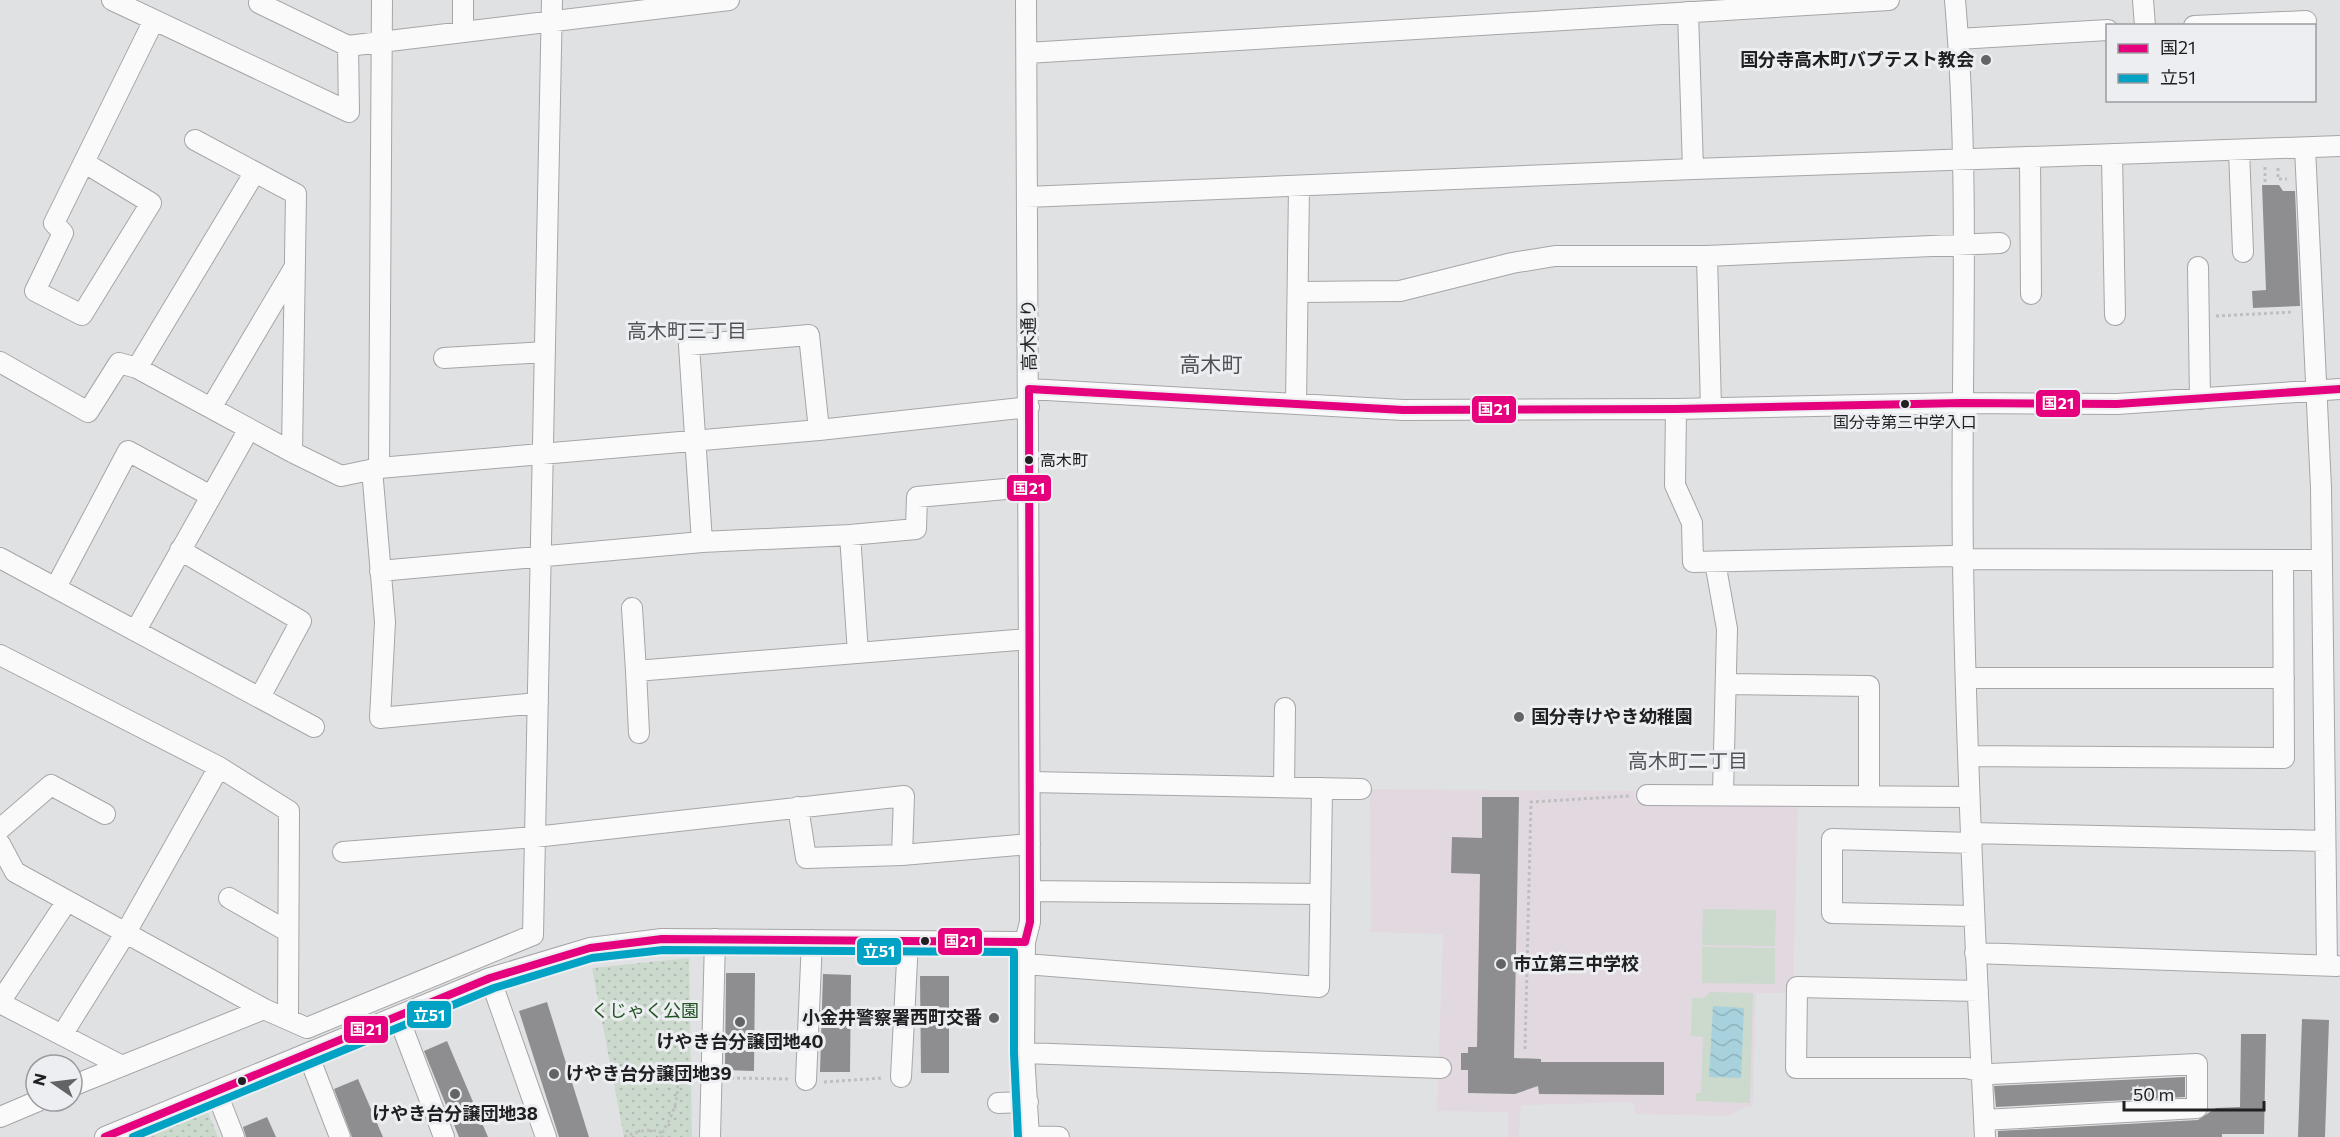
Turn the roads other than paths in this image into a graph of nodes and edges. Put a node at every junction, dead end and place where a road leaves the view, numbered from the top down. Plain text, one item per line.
1 (112, 0) edge
2 (381, 0) edge
3 (463, 0) edge
4 (552, 0) edge
5 (729, 0) edge
6 (1026, 0) edge
7 (1889, 0) edge
8 (1955, 0) edge
9 (2143, 0) edge
10 (259, 3) dead end
11 (1688, 12) junction
12 (154, 20) junction
13 (552, 21) junction
14 (2306, 21) dead end
15 (2145, 24) edge
16 (2239, 24) edge
17 (2106, 30) edge
18 (463, 33) junction
19 (1958, 39) junction
20 (381, 43) junction
21 (348, 46) junction
22 (1027, 53) junction
23 (195, 140) dead end
24 (2340, 146) edge
25 (2305, 148) junction
26 (2239, 152) junction
27 (2112, 156) junction
28 (2030, 159) junction
29 (1963, 161) junction
30 (85, 163) junction
31 (1693, 169) junction
32 (255, 172) junction
33 (1299, 188) junction
34 (1027, 197) junction
35 (2000, 243) dead end
36 (1964, 244) junction
37 (2243, 252) dead end
38 (1707, 256) junction
39 (295, 266) junction
40 (2198, 267) dead end
41 (1299, 292) junction
42 (2031, 294) dead end
43 (2115, 315) dead end
44 (545, 352) junction
45 (444, 358) dead end
46 (1, 366) edge
47 (137, 368) junction
48 (2340, 389) edge
49 (2318, 392) junction
50 (1029, 398) junction
51 (2200, 399) junction
52 (1963, 403) junction
53 (1296, 404) junction
54 (211, 408) junction
55 (1711, 408) junction
56 (1676, 409) junction
57 (249, 429) junction
58 (819, 430) junction
59 (696, 439) junction
60 (292, 452) junction
61 (543, 452) junction
62 (376, 468) junction
63 (1028, 487) junction
64 (2331, 488) edge
65 (211, 496) junction
66 (850, 536) junction
67 (702, 542) junction
68 (180, 550) junction
69 (541, 556) junction
70 (0, 558) edge
71 (1963, 559) junction
72 (2283, 560) junction
73 (2322, 560) junction
74 (1715, 562) junction
75 (380, 571) junction
76 (56, 587) junction
77 (632, 608) dead end
78 (136, 630) junction
79 (1029, 639) junction
80 (858, 653) junction
81 (0, 655) edge
82 (636, 671) junction
83 (1966, 678) junction
84 (2284, 678) junction
85 (1727, 684) junction
86 (2332, 691) edge
87 (260, 698) junction
88 (538, 702) junction
89 (1285, 708) dead end
90 (314, 727) dead end
91 (639, 733) dead end
92 (1968, 756) junction
93 (219, 767) junction
94 (1030, 782) junction
95 (1284, 787) junction
96 (1322, 788) junction
97 (1361, 789) dead end
98 (1723, 794) junction
99 (1647, 795) road end
100 (1869, 796) junction
101 (1969, 797) junction
102 (798, 807) junction
103 (105, 814) dead end
104 (0, 829) edge
105 (535, 837) junction
106 (1972, 838) junction
107 (2325, 841) junction
108 (0, 844) edge
109 (1030, 844) junction
110 (343, 852) dead end
111 (902, 855) junction
112 (1030, 891) junction
113 (1319, 894) junction
114 (229, 898) dead end
115 (67, 901) junction
116 (1973, 916) junction
117 (288, 931) junction
118 (125, 933) junction
119 (715, 939) junction
120 (812, 940) junction
121 (908, 941) junction
122 (1025, 942) junction
123 (497, 950) junction
124 (1976, 953) junction
125 (1025, 964) junction
126 (2333, 965) edge
127 (498, 975) junction
128 (1978, 991) junction
129 (0, 1002) edge
130 (264, 1009) junction
131 (398, 1016) junction
132 (288, 1017) junction
133 (62, 1035) junction
134 (1024, 1053) junction
135 (308, 1054) junction
136 (120, 1065) junction
137 (1442, 1068) dead end
138 (1981, 1072) junction
139 (901, 1077) dead end
140 (806, 1080) dead end
141 (84, 1081) edge
142 (216, 1091) junction
143 (1028, 1102) junction
144 (998, 1103) dead end
145 (24, 1107) edge
146 (0, 1117) edge
147 (1984, 1129) edge
148 (1029, 1136) edge
149 (105, 1137) edge
150 (234, 1137) edge
151 (340, 1137) edge
152 (444, 1137) edge
153 (546, 1137) edge
154 (710, 1137) edge
155 (1059, 1137) edge

1 - 12 street
2 - 20 street
3 - 18 street
4 - 13 street
5 - 13 street
6 - 22 street, 高木通り
7 - 11 street
8 - 19 street
9 - 15 street
10 - 21 street
11 - 22 street
11 - 31 street
12 - 21 street
12 - 30 street
13 - 18 street
13 - 44 street
14 - 16 street
17 - 19 street
18 - 20 street
19 - 29 street
20 - 21 street
20 - 62 street
22 - 34 street, 高木通り
23 - 32 street
24 - 25 street
25 - 26 street
25 - 49 street
26 - 27 street
26 - 37 street
27 - 28 street
27 - 43 street
28 - 29 street
28 - 42 street
29 - 31 street
29 - 36 street
30 - 30 street
31 - 33 street
32 - 39 street
32 - 47 street
33 - 34 street
33 - 41 street
34 - 50 street, 高木通り
35 - 36 street
36 - 38 street
36 - 52 street
38 - 41 street
38 - 55 street
39 - 54 street
39 - 60 street
40 - 51 street
41 - 53 street
44 - 45 street
44 - 61 street
46 - 47 street
47 - 54 street
48 - 49 street
49 - 51 street
49 - 64 street
50 - 53 street
50 - 58 street
50 - 63 street, 高木通り
51 - 52 street
52 - 55 street
52 - 71 street
53 - 56 street
54 - 57 street
55 - 56 street
56 - 74 street
57 - 60 street
57 - 65 street
58 - 59 street
58 - 59 street
59 - 61 street
59 - 67 street
60 - 62 street
61 - 62 street
61 - 69 street
62 - 75 street
63 - 66 street
63 - 79 street, 高木通り
64 - 73 street
65 - 68 street
65 - 76 street
66 - 67 street
66 - 80 street
67 - 69 street
68 - 78 street
68 - 87 street
69 - 75 street
69 - 88 street
70 - 76 street
71 - 72 street
71 - 74 street
71 - 83 street
72 - 73 street
72 - 84 street
73 - 86 street
74 - 85 street
75 - 88 street
76 - 78 street
77 - 82 street
78 - 87 street
79 - 80 street
79 - 94 street, 高木通り
80 - 82 street
81 - 93 street
82 - 91 street
83 - 84 street
83 - 92 street
84 - 92 street
85 - 98 street
85 - 100 street
86 - 107 street
87 - 90 street
88 - 105 street
89 - 95 street
92 - 101 street
93 - 117 street
93 - 118 street
94 - 95 street
94 - 109 street, 高木通り
95 - 96 street
96 - 97 street
96 - 113 street
98 - 99 street
98 - 100 street
100 - 101 street
101 - 106 street
102 - 105 street
102 - 111 street
102 - 111 street
103 - 104 street
105 - 110 street
105 - 123 street
106 - 107 street
106 - 116 street
106 - 116 street
107 - 126 street
108 - 115 street
109 - 111 street
109 - 112 street, 高木通り
112 - 113 street
112 - 122 street, 高木通り
113 - 125 street
114 - 117 street
115 - 118 street
115 - 129 street
116 - 124 street
117 - 132 street
118 - 130 street
118 - 133 street
119 - 120 street
119 - 127 street
119 - 154 street
120 - 121 street
120 - 140 street
121 - 122 street
121 - 139 street
122 - 125 street, 高木通り
123 - 127 street
123 - 132 street
124 - 126 street
124 - 128 street
125 - 134 street, 高木通り
127 - 131 street
127 - 153 street
128 - 138 street
128 - 138 street
129 - 133 street
130 - 132 street
130 - 136 street
131 - 135 street
131 - 152 street
133 - 136 street
134 - 137 street
134 - 143 street, 高木通り
135 - 142 street
135 - 151 street
136 - 141 street
138 - 147 street
138 - 147 street
142 - 149 street
142 - 150 street
143 - 144 street
143 - 148 street, 高木通り
145 - 146 street
148 - 155 street

